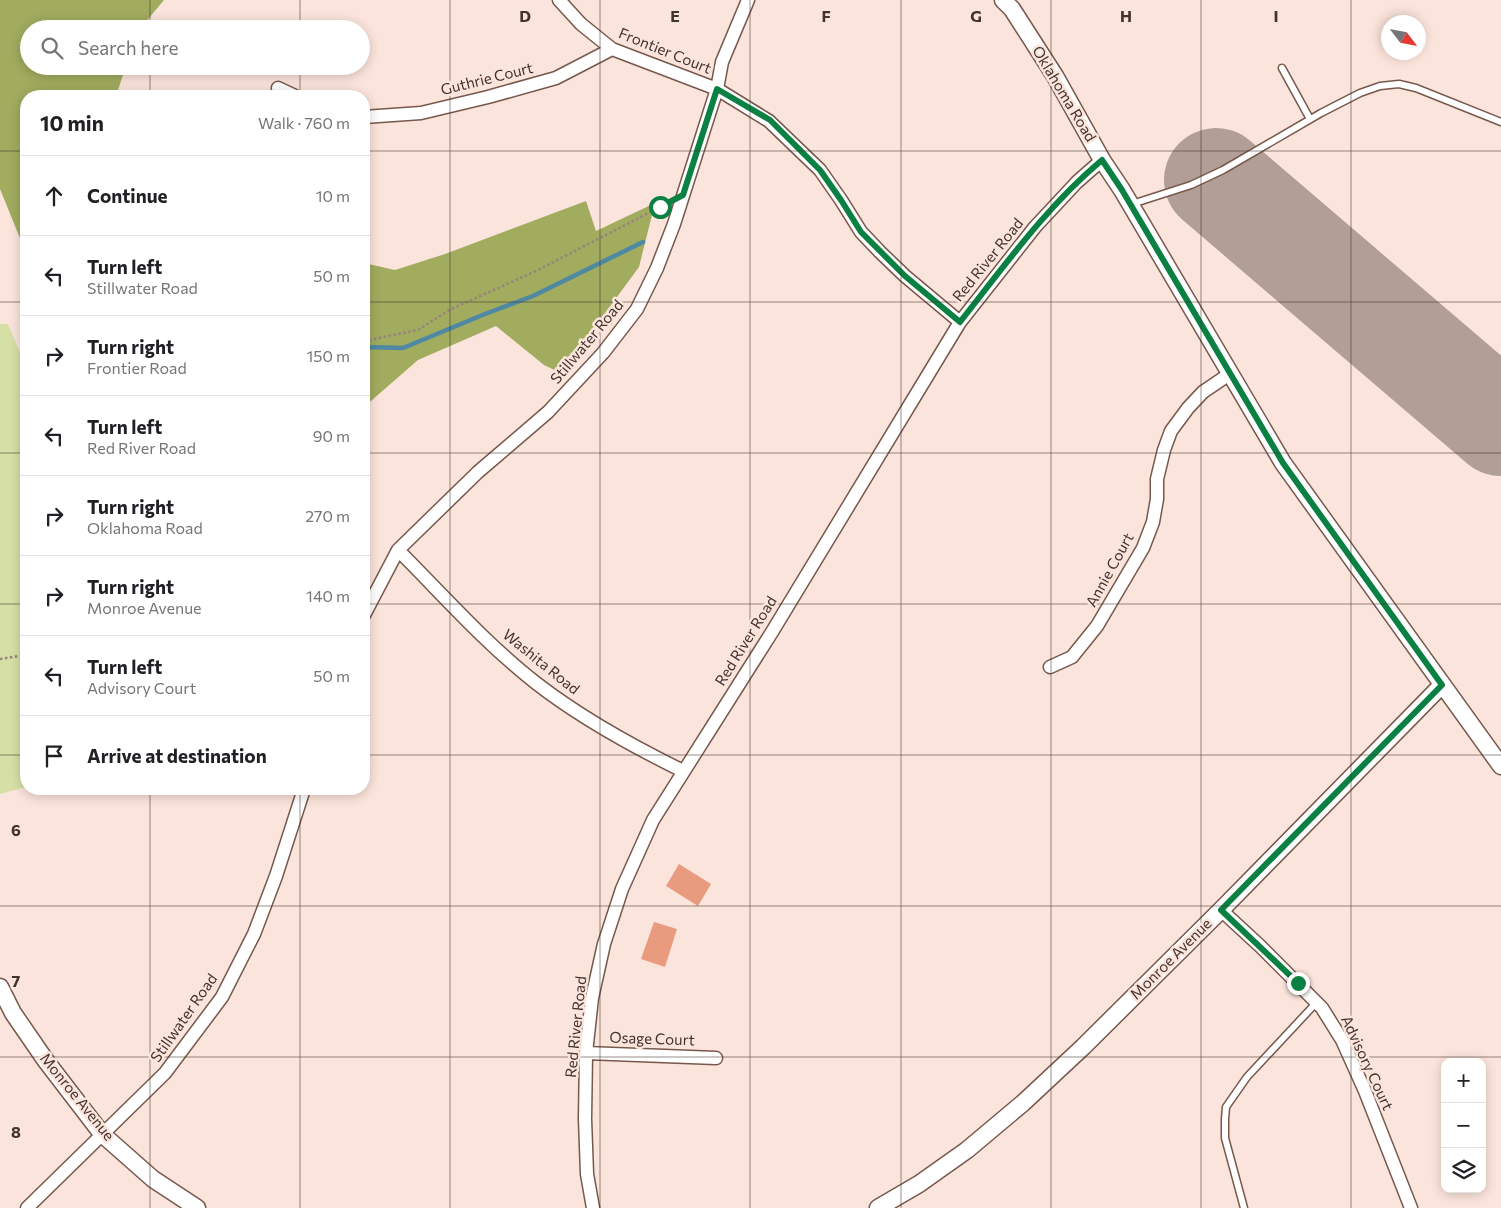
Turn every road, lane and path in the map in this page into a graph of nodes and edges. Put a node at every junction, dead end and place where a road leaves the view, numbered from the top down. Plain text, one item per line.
1 (559, 0) edge
2 (748, 0) edge
3 (1003, 0) edge
4 (612, 49) junction
5 (1282, 68) dead end
6 (278, 88) dead end
7 (717, 89) junction
8 (282, 90) edge
9 (370, 117) edge
10 (1310, 119) junction
11 (1501, 122) edge
12 (1102, 160) junction
13 (683, 195) junction
14 (1131, 204) junction
15 (960, 322) junction
16 (370, 341) edge
17 (1231, 374) junction
18 (398, 550) junction
19 (370, 604) edge
20 (20, 656) edge
21 (0, 658) edge
22 (1050, 667) dead end
23 (1442, 685) junction
24 (1501, 766) edge
25 (683, 771) junction
26 (302, 795) edge
27 (1221, 910) junction
28 (0, 987) edge
29 (1316, 1002) junction
30 (586, 1053) junction
31 (716, 1058) dead end
32 (102, 1134) junction
33 (27, 1208) edge
34 (197, 1208) edge
35 (593, 1208) edge
36 (878, 1208) edge
37 (1244, 1208) edge
38 (1411, 1208) edge

1 - 4 street, Frontier Court
2 - 7 street, Stillwater Road
3 - 12 street, Oklahoma Road
4 - 7 street, Frontier Court
4 - 9 street, Guthrie Court
5 - 10 lane
6 - 8 street
7 - 13 street, Stillwater Road
7 - 15 street, Frontier Court
10 - 11 lane
10 - 14 lane
12 - 14 street, Oklahoma Road
12 - 15 street, Red River Road
13 - 16 path
13 - 18 street, Stillwater Road
14 - 17 street, Oklahoma Road
15 - 25 street, Red River Road
17 - 22 street, Annie Court
17 - 23 street, Oklahoma Road
18 - 19 street, Stillwater Road
18 - 25 street, Washita Road
20 - 21 path
23 - 24 street, Oklahoma Road
23 - 27 street, Monroe Avenue
25 - 30 street, Red River Road
26 - 32 street, Stillwater Road
27 - 29 street, Advisory Court
27 - 36 street, Monroe Avenue
28 - 32 street, Monroe Avenue
29 - 37 lane
29 - 38 street, Advisory Court
30 - 31 street, Osage Court
30 - 35 street, Red River Road
32 - 33 street, Stillwater Road
32 - 34 street, Monroe Avenue

